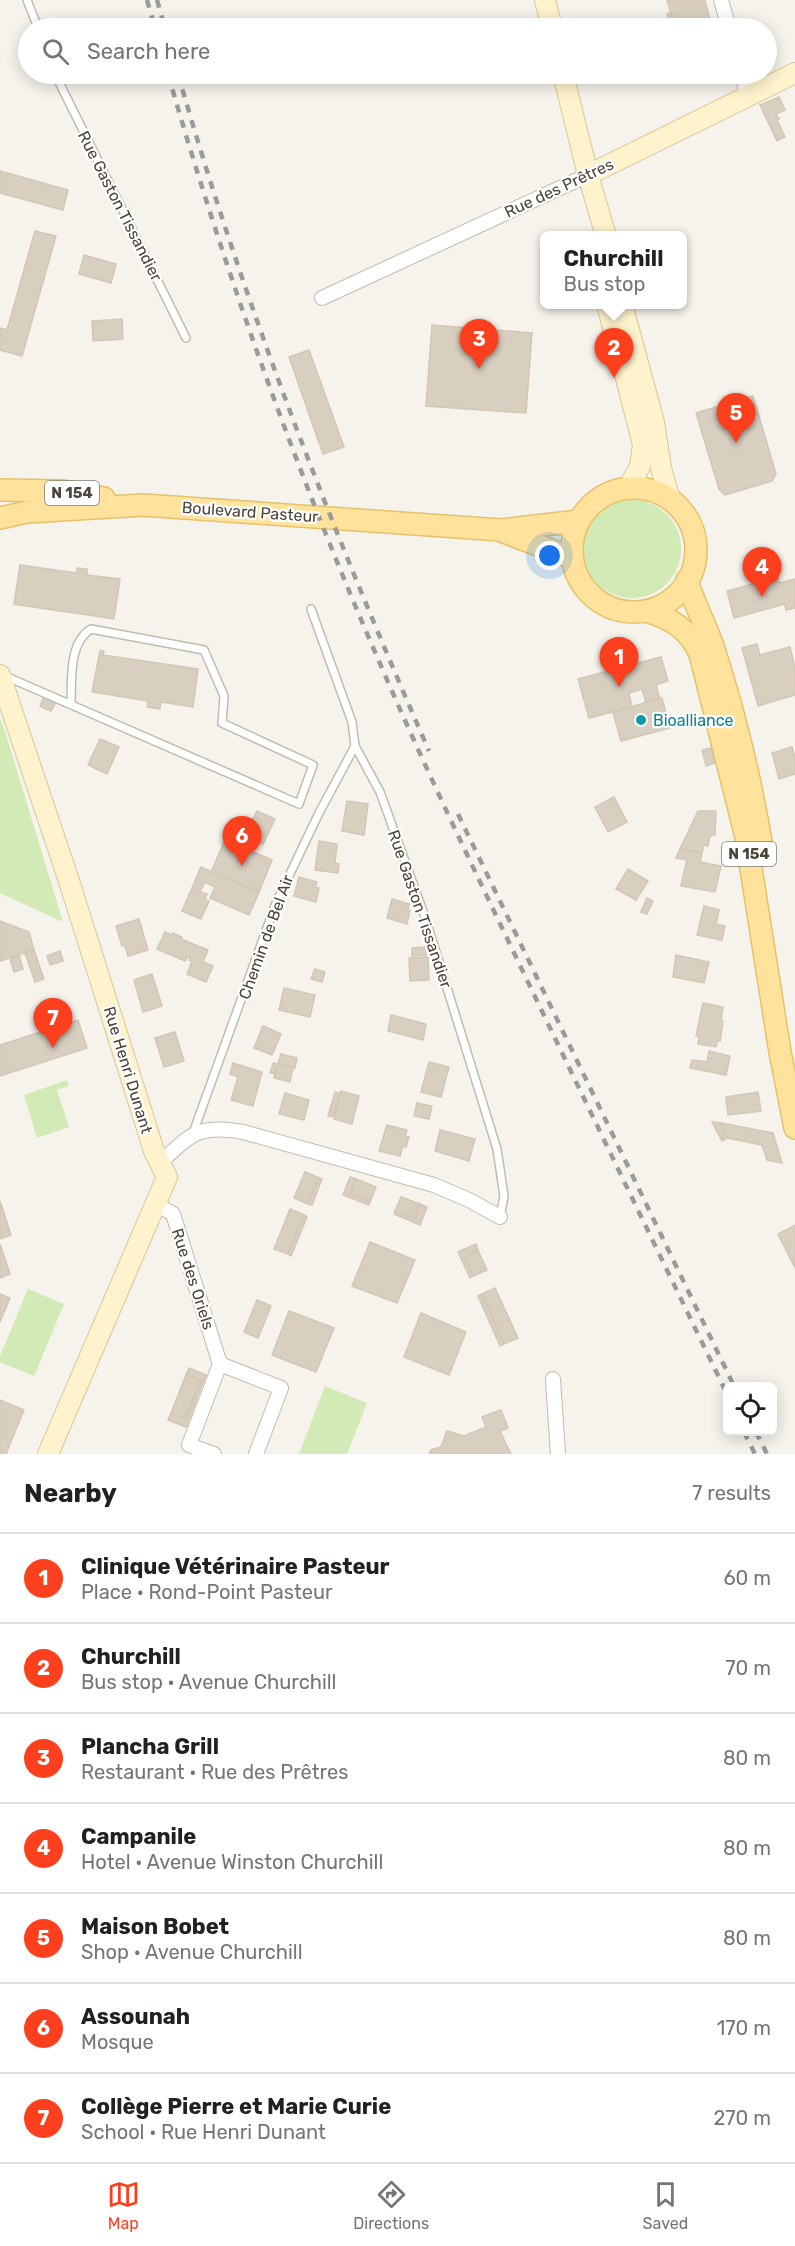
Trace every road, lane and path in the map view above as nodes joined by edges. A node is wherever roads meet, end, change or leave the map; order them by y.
1 (27, 0) edge
2 (545, 0) edge
3 (721, 0) edge
4 (34, 18) edge
5 (550, 18) edge
6 (726, 18) edge
7 (795, 73) edge
8 (777, 82) edge
9 (60, 84) edge
10 (565, 84) edge
11 (745, 84) edge
12 (773, 84) edge
13 (748, 97) junction
14 (588, 175) junction
15 (594, 231) edge
16 (605, 231) edge
17 (322, 298) dead end
18 (608, 309) edge
19 (623, 309) edge
20 (186, 338) dead end
21 (628, 489) junction
22 (0, 490) edge
23 (670, 500) junction
24 (143, 505) junction
25 (0, 518) edge
26 (579, 521) junction
27 (501, 530) junction
28 (572, 558) junction
29 (687, 580) junction
30 (311, 609) dead end
31 (646, 611) junction
32 (0, 674) edge
33 (71, 704) junction
34 (355, 746) junction
35 (795, 1071) edge
36 (795, 1128) edge
37 (193, 1134) junction
38 (160, 1163) junction
39 (156, 1204) junction
40 (501, 1217) joint
41 (220, 1364) junction
42 (553, 1379) dead end
43 (48, 1454) edge
44 (214, 1454) edge
45 (256, 1454) edge
46 (558, 1454) edge

1 - 4 lane
2 - 5 street
3 - 6 street
7 - 8 street, Rue des Prêtres
9 - 20 lane, Rue Gaston Tissandier
10 - 14 street
11 - 13 street
12 - 13 street, Rue des Prêtres
13 - 14 street, Rue des Prêtres
14 - 15 street
14 - 16 street
14 - 17 street, Rue des Prêtres
18 - 21 street
19 - 23 street
21 - 23 main road
21 - 26 main road
22 - 24 main road, N 154
23 - 29 main road
24 - 25 main road, Boulevard Pasteur / N 154
24 - 27 main road, Boulevard Pasteur / N 154
26 - 27 main road, N 154
26 - 28 main road
27 - 28 main road, N 154
28 - 31 main road
29 - 31 main road
29 - 35 main road, N 154
30 - 34 lane, Rue Gaston Tissandier
31 - 36 main road, N 154
32 - 33 lane
32 - 38 street, Rue Henri Dunant
33 - 33 lane
34 - 37 lane, Chemin de Bel Air
34 - 40 lane, Rue Gaston Tissandier
37 - 38 street
37 - 40 street
38 - 39 street, Rue Henri Dunant
39 - 41 street, Rue des Oriels
39 - 43 street, Rue Henri Dunant
41 - 44 street
41 - 45 street
42 - 46 street

